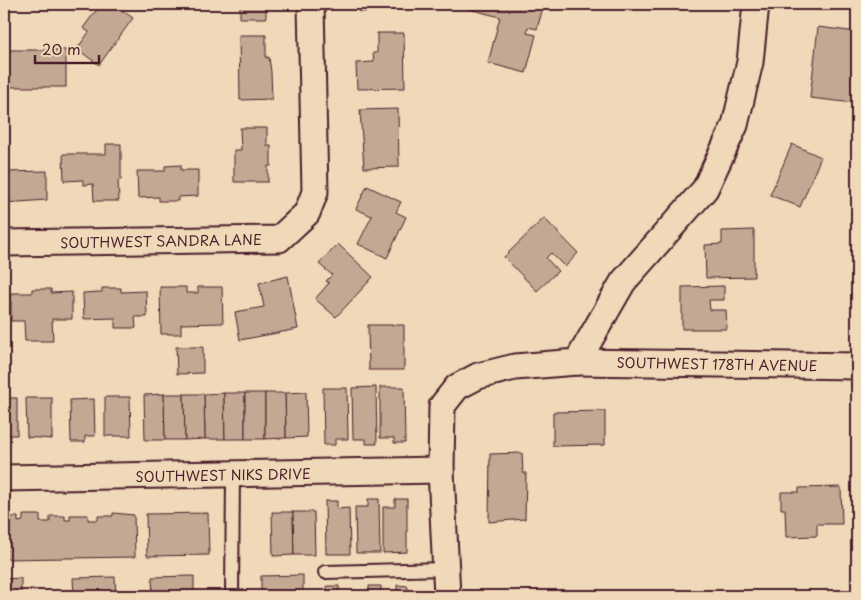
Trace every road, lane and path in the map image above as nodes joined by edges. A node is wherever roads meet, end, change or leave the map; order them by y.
1 (311, 4) edge
2 (756, 4) edge
3 (4, 243) edge
4 (577, 362) junction
5 (857, 366) edge
6 (441, 470) junction
7 (233, 475) junction
8 (4, 478) edge
9 (446, 569) junction
10 (326, 572) dead end
11 (232, 596) edge
12 (447, 596) edge

1 - 3 street, SOUTHWEST SANDRA LANE
2 - 4 street
4 - 5 street, SOUTHWEST 178TH AVENUE
4 - 6 street, SOUTHWEST 178TH AVENUE
6 - 7 street, SOUTHWEST NIKS DRIVE
6 - 9 street, SOUTHWEST 178TH AVENUE
7 - 8 street, SOUTHWEST NIKS DRIVE
7 - 11 lane
9 - 10 lane
9 - 12 street, SOUTHWEST 178TH AVENUE

